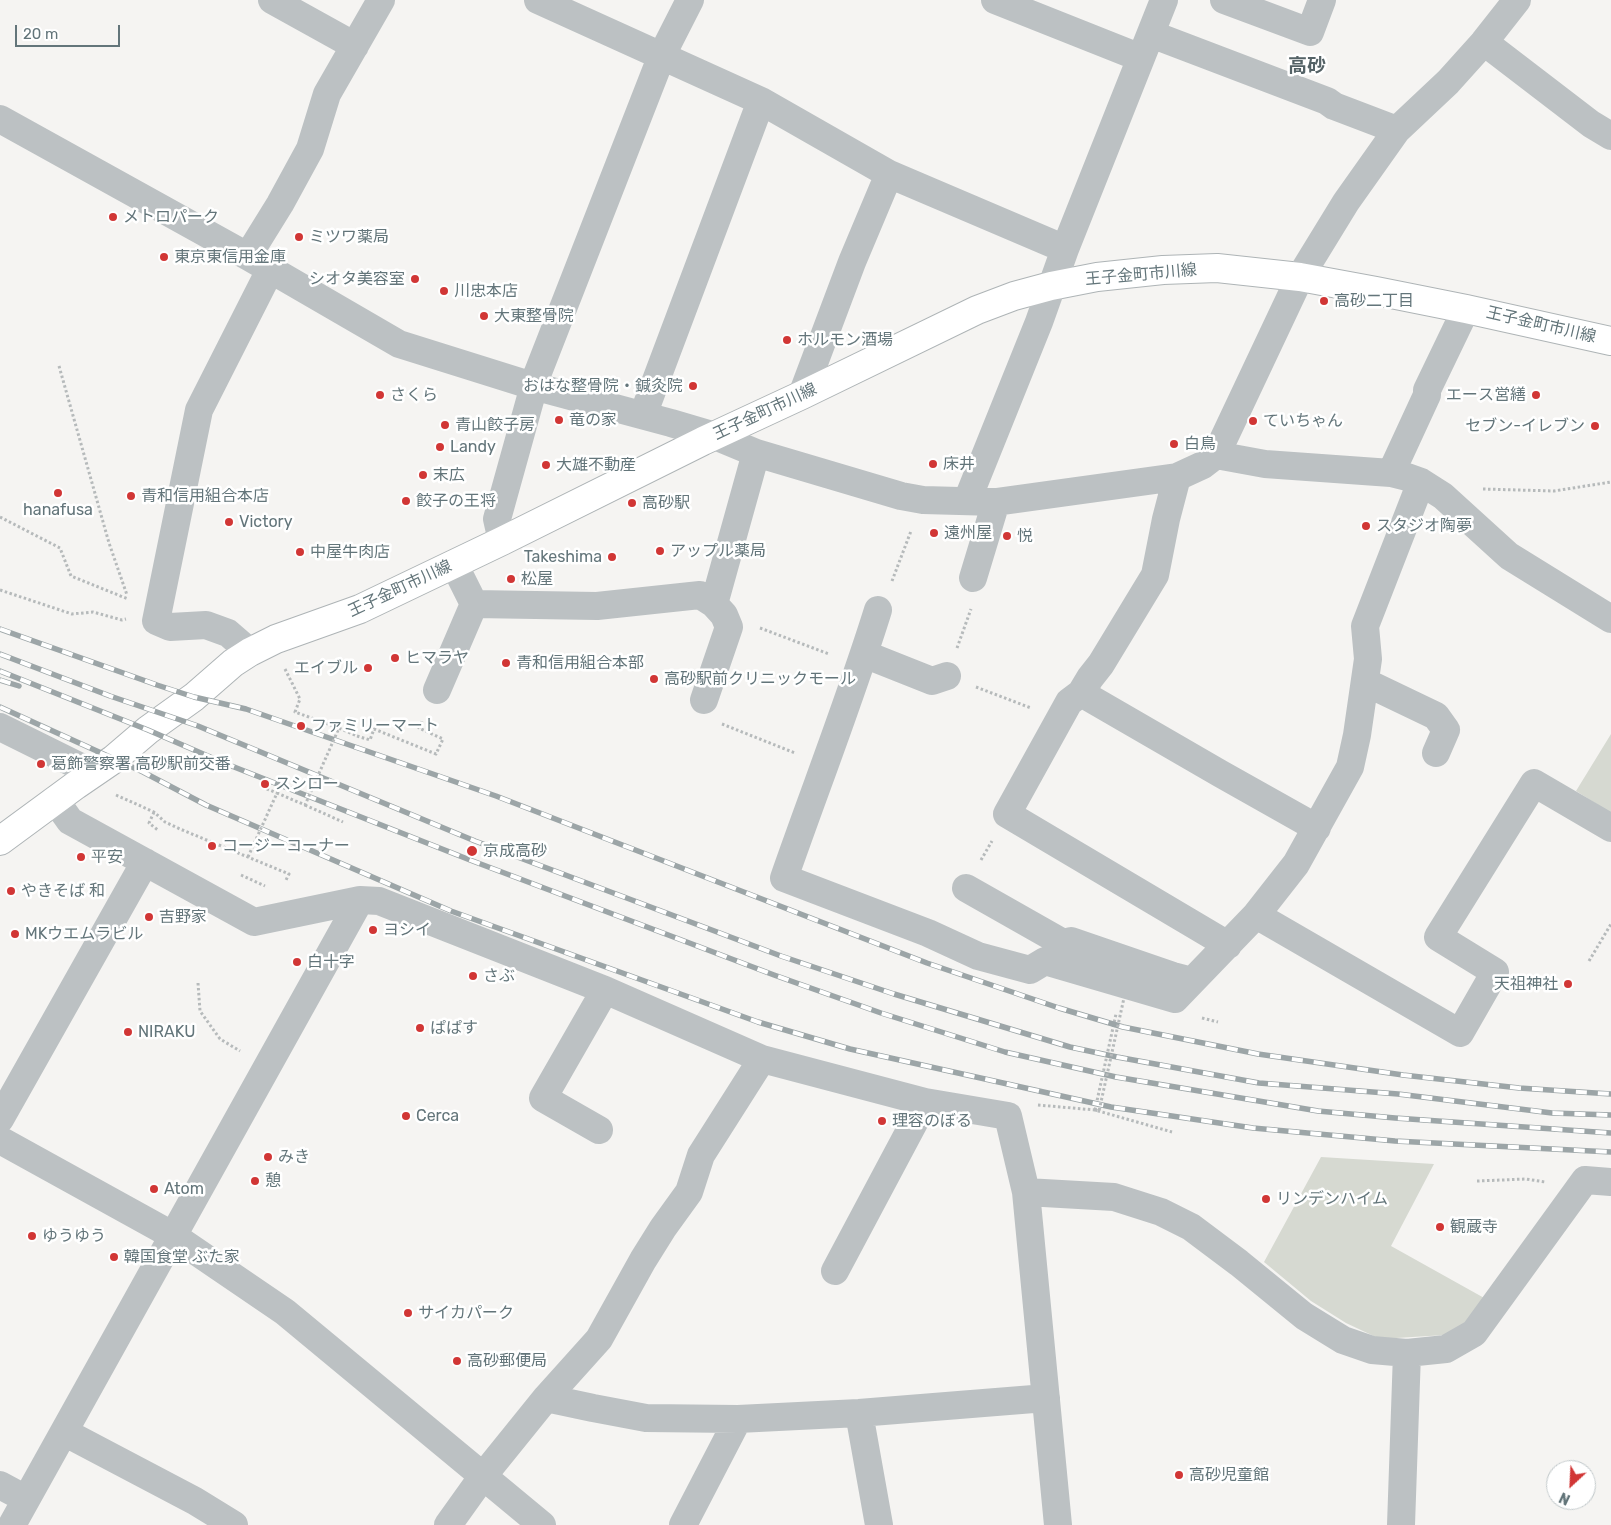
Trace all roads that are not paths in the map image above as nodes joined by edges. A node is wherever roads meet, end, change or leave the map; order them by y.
1 (272, 0) edge
2 (381, 0) edge
3 (538, 0) edge
4 (690, 0) edge
5 (995, 0) edge
6 (1164, 0) edge
7 (1224, 0) edge
8 (1322, 0) edge
9 (1517, 0) edge
10 (1484, 42) junction
11 (355, 46) junction
12 (1146, 46) junction
13 (662, 55) junction
14 (761, 101) junction
15 (0, 118) edge
16 (1398, 130) junction
17 (1611, 136) edge
18 (889, 174) junction
19 (1065, 249) junction
20 (260, 263) junction
21 (1300, 277) junction
22 (1051, 286) junction
23 (1466, 309) junction
24 (1611, 341) edge
25 (533, 386) junction
26 (802, 395) junction
27 (643, 415) junction
28 (715, 436) junction
29 (756, 453) junction
30 (1216, 455) junction
31 (1391, 473) junction
32 (1177, 477) junction
33 (1432, 489) junction
34 (967, 501) junction
35 (996, 502) junction
36 (502, 542) junction
37 (454, 564) junction
38 (973, 578) road end
39 (474, 604) junction
40 (719, 610) junction
41 (878, 610) road end
42 (1611, 619) edge
43 (250, 652) junction
44 (862, 660) junction
45 (947, 676) road end
46 (1365, 682) junction
47 (437, 690) dead end
48 (1081, 693) junction
49 (704, 700) road end
50 (0, 727) edge
51 (1436, 753) dead end
52 (93, 773) junction
53 (55, 800) junction
54 (1317, 828) junction
55 (1611, 828) edge
56 (0, 841) edge
57 (145, 862) junction
58 (966, 888) dead end
59 (360, 900) junction
60 (1256, 914) junction
61 (1228, 945) junction
62 (1187, 986) junction
63 (605, 990) junction
64 (762, 1059) junction
65 (925, 1102) junction
66 (0, 1119) edge
67 (599, 1130) dead end
68 (0, 1140) edge
69 (1611, 1182) edge
70 (1027, 1197) junction
71 (172, 1235) junction
72 (835, 1271) dead end
73 (1407, 1353) junction
74 (546, 1398) junction
75 (1046, 1398) junction
76 (859, 1413) junction
77 (738, 1419) junction
78 (64, 1432) junction
79 (484, 1476) junction
80 (0, 1484) edge
81 (26, 1499) junction
82 (12, 1525) edge
83 (234, 1525) edge
84 (448, 1525) edge
85 (542, 1525) edge
86 (683, 1525) edge
87 (880, 1525) edge
88 (1058, 1525) edge
89 (1401, 1525) edge

1 - 11 street
2 - 11 street
3 - 13 street
4 - 13 street
5 - 12 street
6 - 12 street
7 - 8 street
9 - 10 street
10 - 16 street
10 - 17 street
11 - 20 street
12 - 16 street
12 - 19 street
13 - 14 street
13 - 25 street
14 - 18 street
14 - 27 street
15 - 20 street
16 - 21 street
18 - 19 street
18 - 26 street
19 - 22 street
20 - 25 street
20 - 43 street
21 - 22 main road, 王子金町市川線
21 - 23 main road, 王子金町市川線
21 - 30 street
22 - 26 main road, 王子金町市川線
22 - 34 street
23 - 24 main road, 王子金町市川線
23 - 31 street
25 - 27 street
25 - 36 street
26 - 28 main road, 王子金町市川線
27 - 28 street
28 - 29 street
28 - 36 main road, 王子金町市川線
29 - 34 street
29 - 40 street
30 - 31 street
30 - 32 street
31 - 33 street
32 - 35 street
32 - 48 street
33 - 42 street
33 - 46 street
34 - 35 street
35 - 38 street
36 - 37 main road, 王子金町市川線
37 - 39 street
37 - 43 main road, 王子金町市川線
39 - 40 street
39 - 47 street
40 - 49 street
41 - 44 street
43 - 52 main road, 王子金町市川線
44 - 45 street
44 - 62 street
46 - 51 street
46 - 54 street
48 - 54 street
48 - 61 street
50 - 52 street
52 - 53 main road, 王子金町市川線
53 - 56 main road, 王子金町市川線
53 - 57 street
54 - 60 street
55 - 60 street
57 - 59 street
57 - 66 street
58 - 62 street
59 - 63 street
59 - 71 street
60 - 61 street
61 - 62 street
63 - 64 street
63 - 67 street
64 - 65 street
64 - 74 street
65 - 70 street
65 - 72 street
68 - 71 street
69 - 73 street
70 - 73 street
70 - 75 street
71 - 78 street
71 - 79 street
73 - 89 street
74 - 77 street
74 - 79 street
75 - 76 street
75 - 88 street
76 - 77 street
76 - 87 street
77 - 86 street
78 - 81 street
78 - 83 street
79 - 84 street
79 - 85 street
80 - 81 street
81 - 82 street

